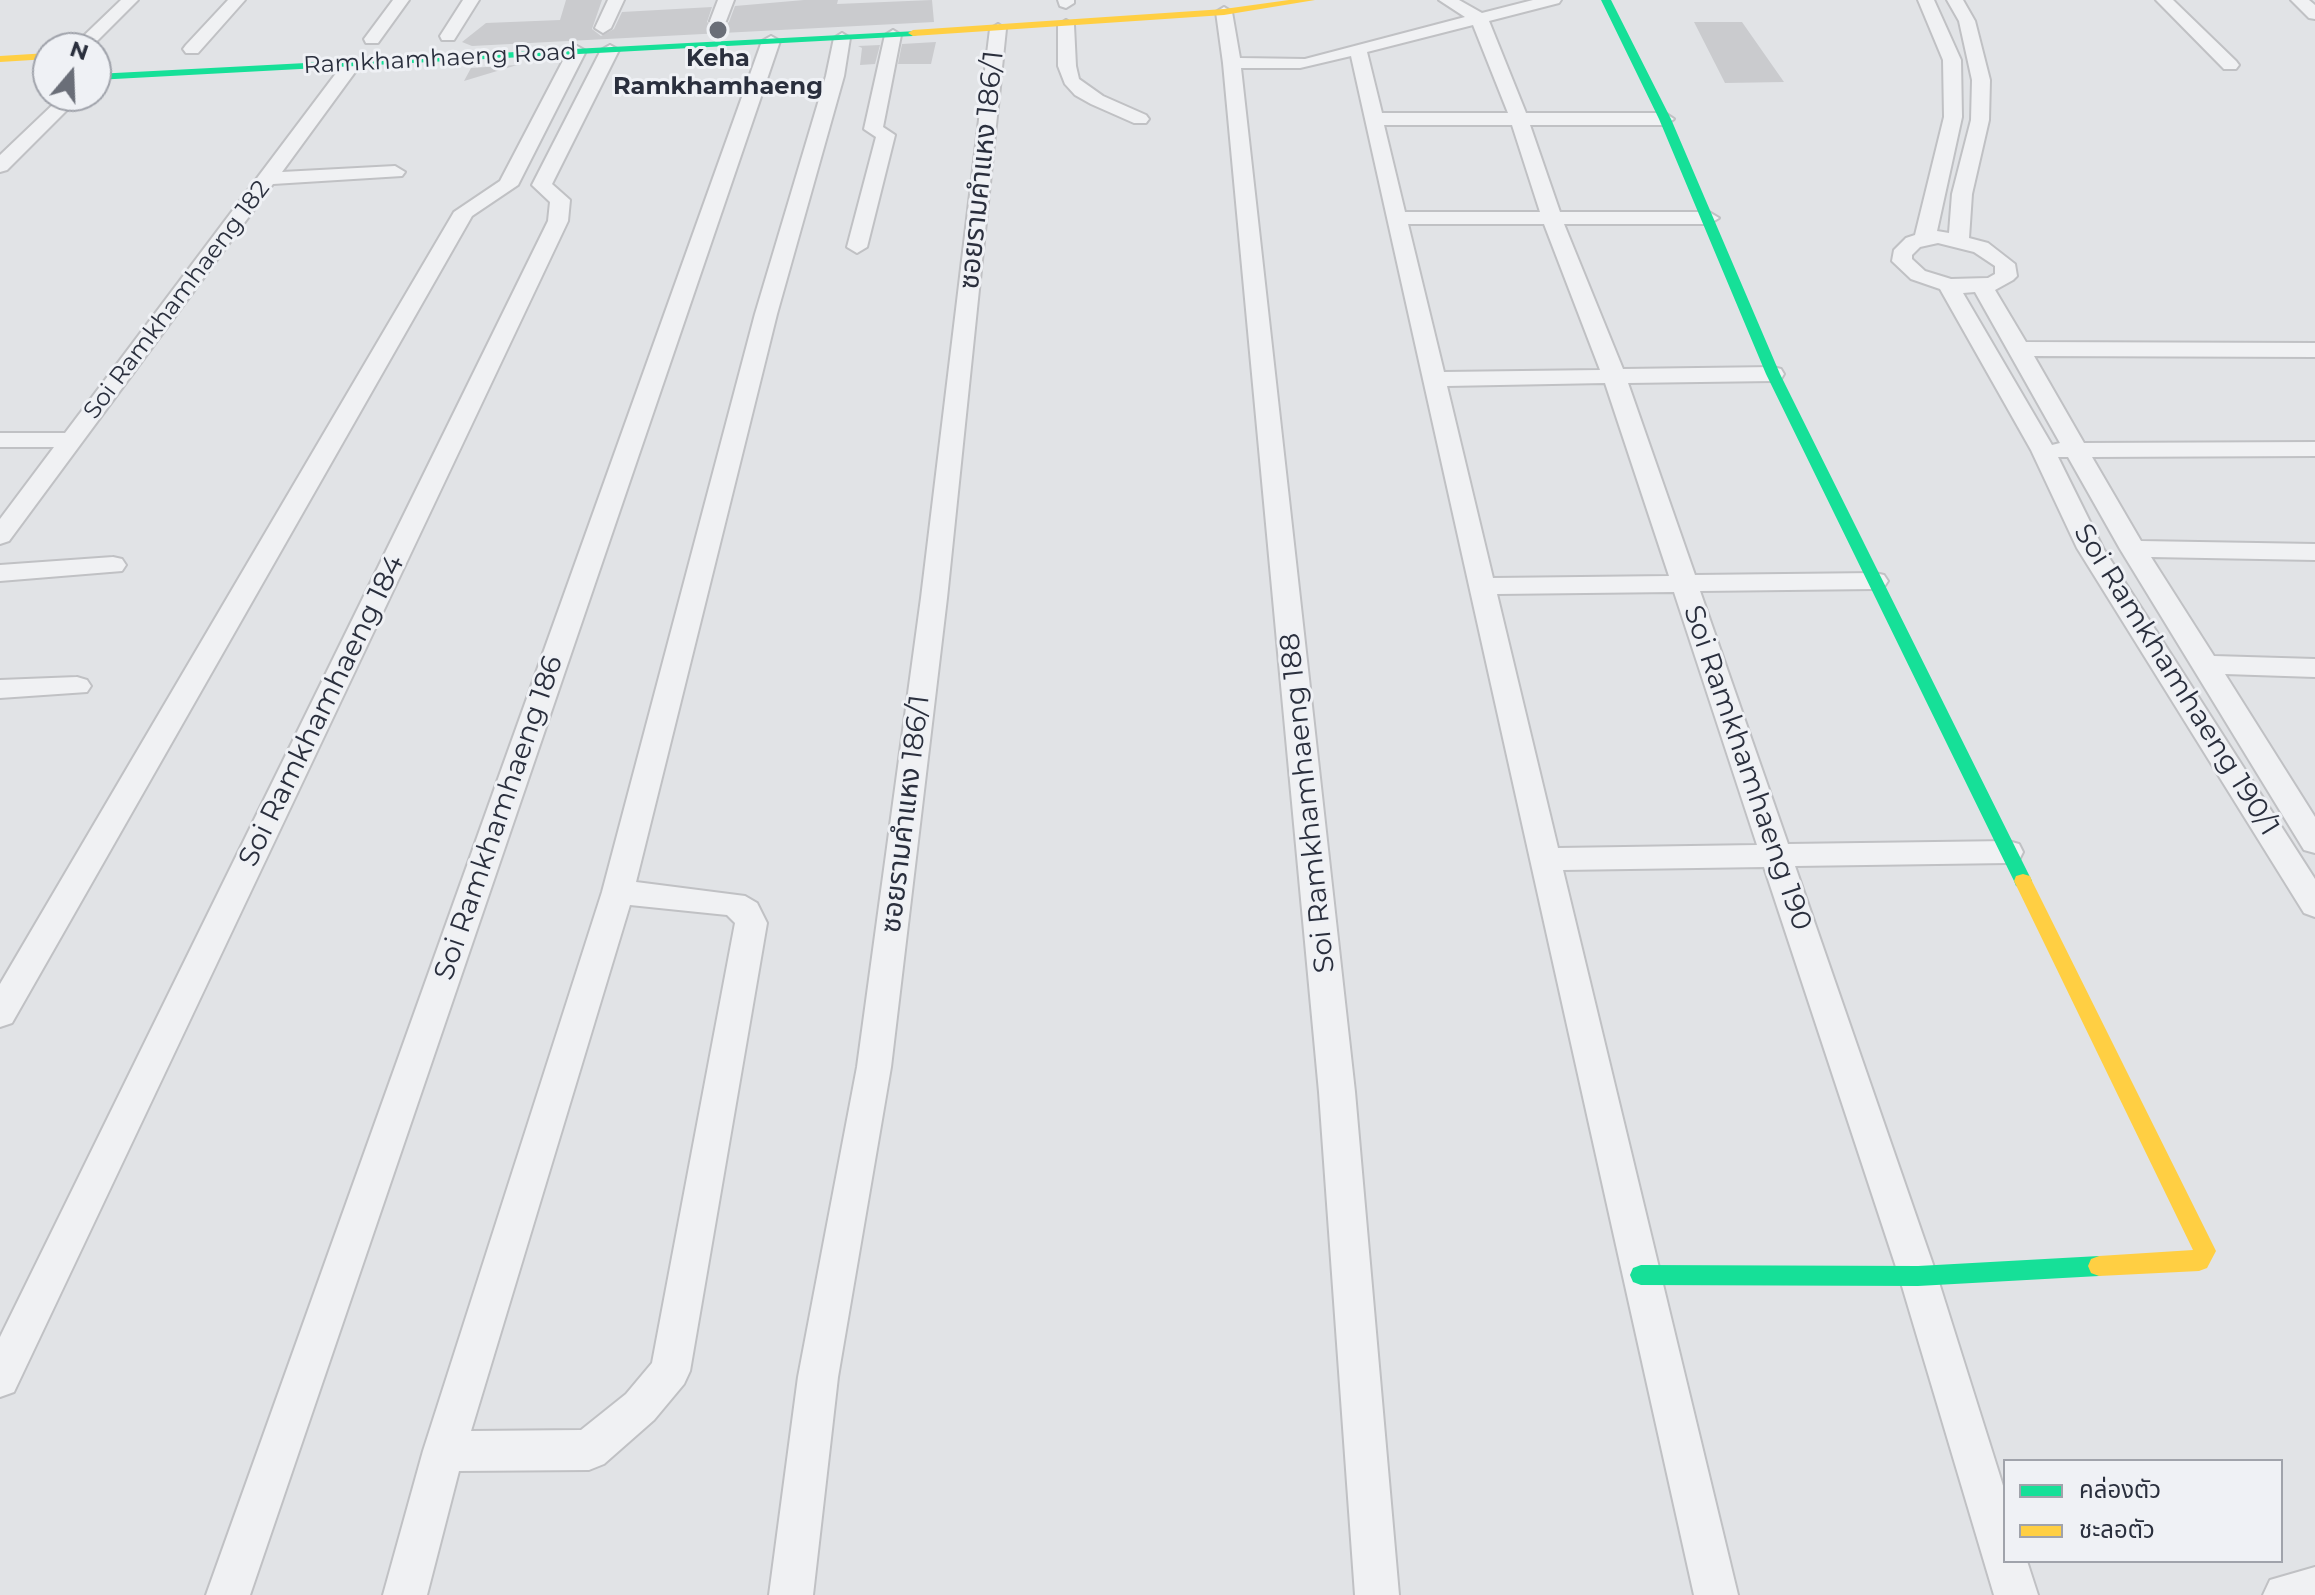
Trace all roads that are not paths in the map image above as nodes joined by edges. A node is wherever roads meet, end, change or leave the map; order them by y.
1 (130, 0) edge
2 (237, 0) edge
3 (401, 0) edge
4 (471, 0) edge
5 (616, 0) edge
6 (726, 0) edge
7 (1310, 0) edge
8 (1447, 0) edge
9 (1553, 0) edge
10 (1606, 0) edge
11 (1926, 0) edge
12 (1955, 0) edge
13 (2164, 0) edge
14 (2299, 0) edge
15 (1224, 12) junction
16 (2315, 14) edge
17 (1479, 18) junction
18 (719, 21) dead end
19 (1066, 25) junction
20 (603, 28) dead end
21 (998, 29) junction
22 (97, 32) edge
23 (479, 34) dead end
24 (893, 35) junction
25 (440, 36) joint
26 (402, 38) dead end
27 (842, 38) junction
28 (365, 39) joint
29 (771, 41) junction
30 (219, 47) dead end
31 (184, 49) joint
32 (610, 50) junction
33 (577, 51) junction
34 (1358, 51) junction
35 (32, 57) edge
36 (0, 59) edge
37 (1232, 63) junction
38 (352, 64) junction
39 (2230, 65) dead end
40 (112, 76) edge
41 (56, 112) edge
42 (545, 117) junction
43 (579, 117) junction
44 (1140, 119) dead end
45 (1376, 119) junction
46 (1519, 119) junction
47 (1665, 119) junction
48 (1945, 150) junction
49 (1973, 154) junction
50 (0, 166) edge
51 (395, 172) dead end
52 (268, 178) junction
53 (508, 185) junction
54 (542, 185) junction
55 (1551, 216) junction
56 (1396, 218) junction
57 (1709, 218) junction
58 (1925, 239) junction
59 (1959, 240) junction
60 (857, 247) dead end
61 (1948, 285) junction
62 (1983, 287) junction
63 (2018, 349) junction
64 (2315, 350) edge
65 (1773, 374) junction
66 (1615, 378) junction
67 (1433, 379) junction
68 (0, 440) edge
69 (72, 440) junction
70 (2315, 449) edge
71 (2043, 450) junction
72 (2075, 450) junction
73 (1, 533) edge
74 (2133, 549) junction
75 (2315, 552) edge
76 (113, 565) dead end
77 (0, 573) edge
78 (1875, 581) junction
79 (1684, 582) junction
80 (1481, 586) junction
81 (2204, 665) junction
82 (2315, 668) edge
83 (77, 686) dead end
84 (0, 689) edge
85 (2284, 796) junction
86 (2315, 797) edge
87 (2315, 842) edge
88 (2008, 852) junction
89 (1777, 857) junction
90 (1544, 859) junction
91 (618, 892) junction
92 (2315, 905) edge
93 (0, 1014) edge
94 (1641, 1275) junction
95 (1918, 1276) junction
96 (0, 1379) edge
97 (444, 1451) junction
98 (2003, 1553) edge
99 (2006, 1563) edge
100 (2315, 1589) edge
101 (228, 1595) edge
102 (405, 1595) edge
103 (791, 1595) edge
104 (1377, 1595) edge
105 (1716, 1595) edge
106 (2016, 1595) edge
107 (2285, 1595) edge

1 - 22 street
2 - 31 street
3 - 28 street
4 - 25 street
5 - 20 street
6 - 18 street
7 - 15 street, Ramkhamhaeng Road
8 - 17 street
9 - 17 street
10 - 47 street
11 - 48 street
12 - 49 street
13 - 39 street
14 - 16 street
15 - 19 street, Ramkhamhaeng Road
15 - 37 street, Soi Ramkhamhaeng 188
17 - 34 street
17 - 46 street, Soi Ramkhamhaeng 190
19 - 21 street, Ramkhamhaeng Road
19 - 44 street
21 - 24 street, Ramkhamhaeng Road
21 - 103 street, ซอยรามคำแหง 186/1
23 - 25 street, Ramkhamhaeng Road
24 - 27 street, Ramkhamhaeng Road
24 - 60 street
26 - 28 street, Ramkhamhaeng Road
27 - 29 street, Ramkhamhaeng Road
27 - 91 street
29 - 32 street, Ramkhamhaeng Road
29 - 101 street, Soi Ramkhamhaeng 186
30 - 31 street
32 - 33 street, Ramkhamhaeng Road
32 - 43 street
33 - 38 street, Ramkhamhaeng Road
33 - 42 street
34 - 37 street
34 - 45 street
35 - 36 street
37 - 104 street, Soi Ramkhamhaeng 188
38 - 40 street, Ramkhamhaeng Road
38 - 52 street, Soi Ramkhamhaeng 182
41 - 50 street
42 - 43 street
42 - 53 street
43 - 54 street
45 - 46 street
45 - 56 street
46 - 47 street
46 - 55 street, Soi Ramkhamhaeng 190
47 - 57 street
48 - 49 street
48 - 58 street
49 - 59 street
51 - 52 street
52 - 69 street, Soi Ramkhamhaeng 182
53 - 54 street
53 - 93 street
54 - 96 street, Soi Ramkhamhaeng 184
55 - 56 street
55 - 57 street
55 - 66 street, Soi Ramkhamhaeng 190
56 - 67 street
57 - 65 street
58 - 59 street
58 - 61 street
59 - 62 street
61 - 62 street
61 - 71 street, Soi Ramkhamhaeng 190/1
62 - 63 street, Soi Ramkhamhaeng 190/1
63 - 64 street
63 - 72 street, Soi Ramkhamhaeng 190/1
65 - 66 street
65 - 78 street
66 - 67 street
66 - 79 street, Soi Ramkhamhaeng 190
67 - 80 street
68 - 69 street
69 - 73 street, Soi Ramkhamhaeng 182
70 - 72 street
71 - 72 street
71 - 92 street, Soi Ramkhamhaeng 190/1
72 - 74 street, Soi Ramkhamhaeng 190/1
74 - 75 street
74 - 81 street, Soi Ramkhamhaeng 190/1
76 - 77 street
78 - 79 street
78 - 88 street
79 - 80 street
79 - 89 street, Soi Ramkhamhaeng 190
80 - 90 street
81 - 82 street
81 - 85 street, Soi Ramkhamhaeng 190/1
83 - 84 street
85 - 86 street
85 - 87 street, Soi Ramkhamhaeng 190/1
88 - 89 street
88 - 95 street
89 - 90 street
89 - 95 street, Soi Ramkhamhaeng 190
90 - 94 street
91 - 97 street
91 - 97 street
94 - 95 street
94 - 105 street
95 - 98 street, Soi Ramkhamhaeng 190
97 - 102 street
99 - 106 street, Soi Ramkhamhaeng 190
100 - 107 street

